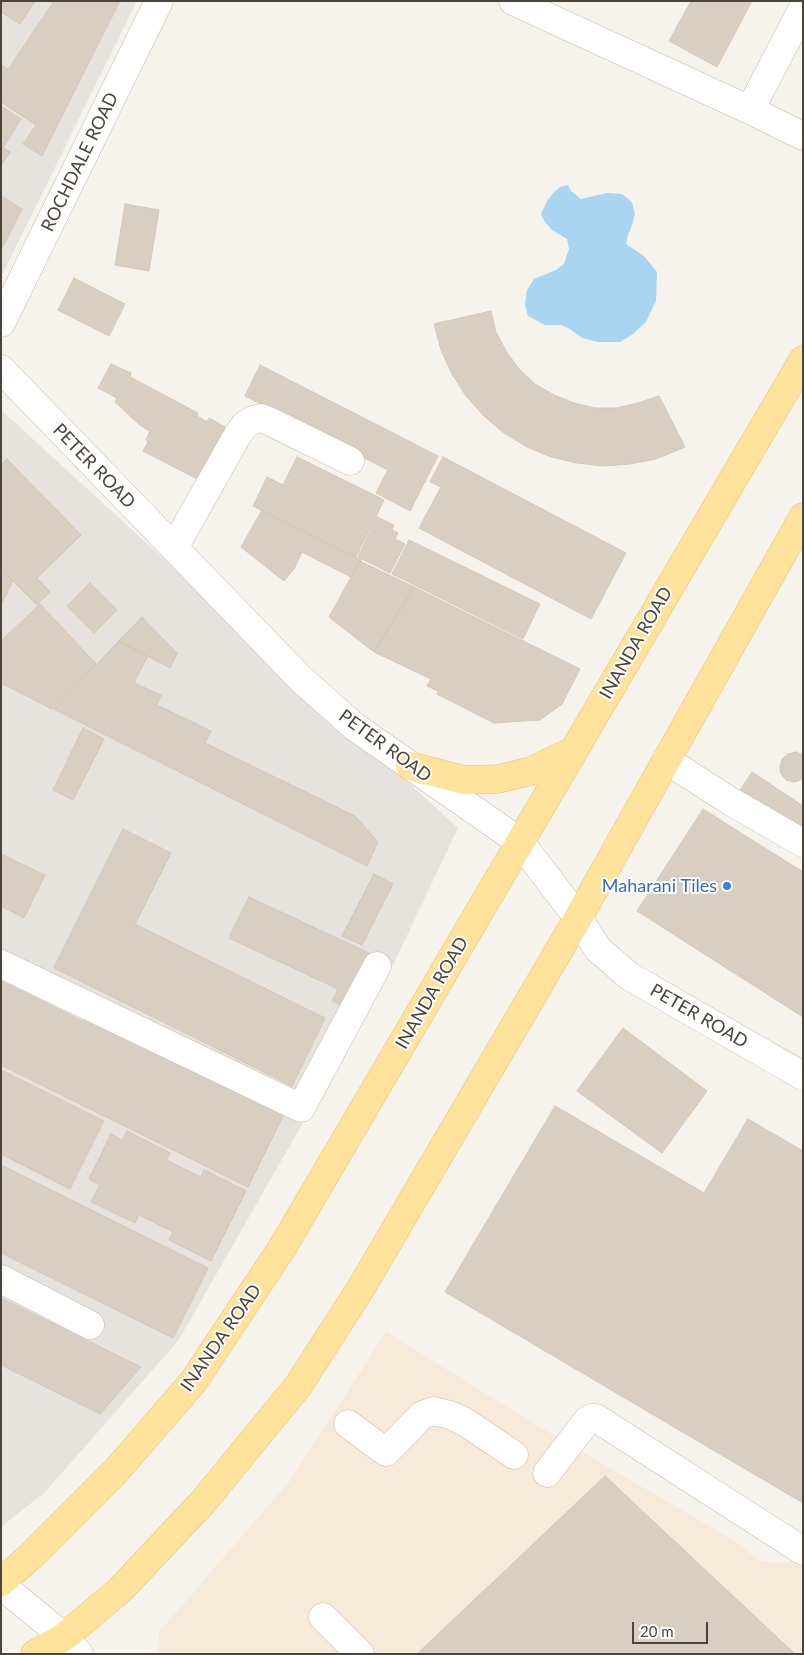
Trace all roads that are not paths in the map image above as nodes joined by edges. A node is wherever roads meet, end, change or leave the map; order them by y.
1 (159, 1) edge
2 (513, 1) edge
3 (803, 8) edge
4 (750, 110) junction
5 (803, 136) edge
6 (1, 323) edge
7 (803, 360) edge
8 (1, 369) edge
9 (350, 461) dead end
10 (803, 516) edge
11 (174, 548) junction
12 (573, 751) junction
13 (666, 760) junction
14 (410, 766) junction
15 (520, 842) junction
16 (803, 843) edge
17 (578, 918) junction
18 (1, 964) edge
19 (378, 966) dead end
20 (803, 1076) edge
21 (1, 1279) edge
22 (90, 1325) dead end
23 (348, 1424) dead end
24 (514, 1455) dead end
25 (547, 1473) dead end
26 (803, 1551) edge
27 (1, 1583) edge
28 (323, 1617) dead end
29 (72, 1645) edge
30 (35, 1654) edge
31 (360, 1654) edge

1 - 6 street, ROCHDALE ROAD
2 - 4 street
3 - 4 street
4 - 5 street
7 - 12 main road, INANDA ROAD
8 - 11 street, PETER ROAD
9 - 11 street
10 - 13 main road
11 - 14 street, PETER ROAD
12 - 14 main road
12 - 15 main road, INANDA ROAD
13 - 16 street
13 - 17 main road
14 - 15 street, PETER ROAD
15 - 17 street, PETER ROAD
15 - 27 main road, INANDA ROAD
17 - 20 street, PETER ROAD
17 - 29 main road
18 - 19 street
21 - 22 street
23 - 24 street
25 - 26 street
27 - 29 street
28 - 31 street
29 - 30 main road

